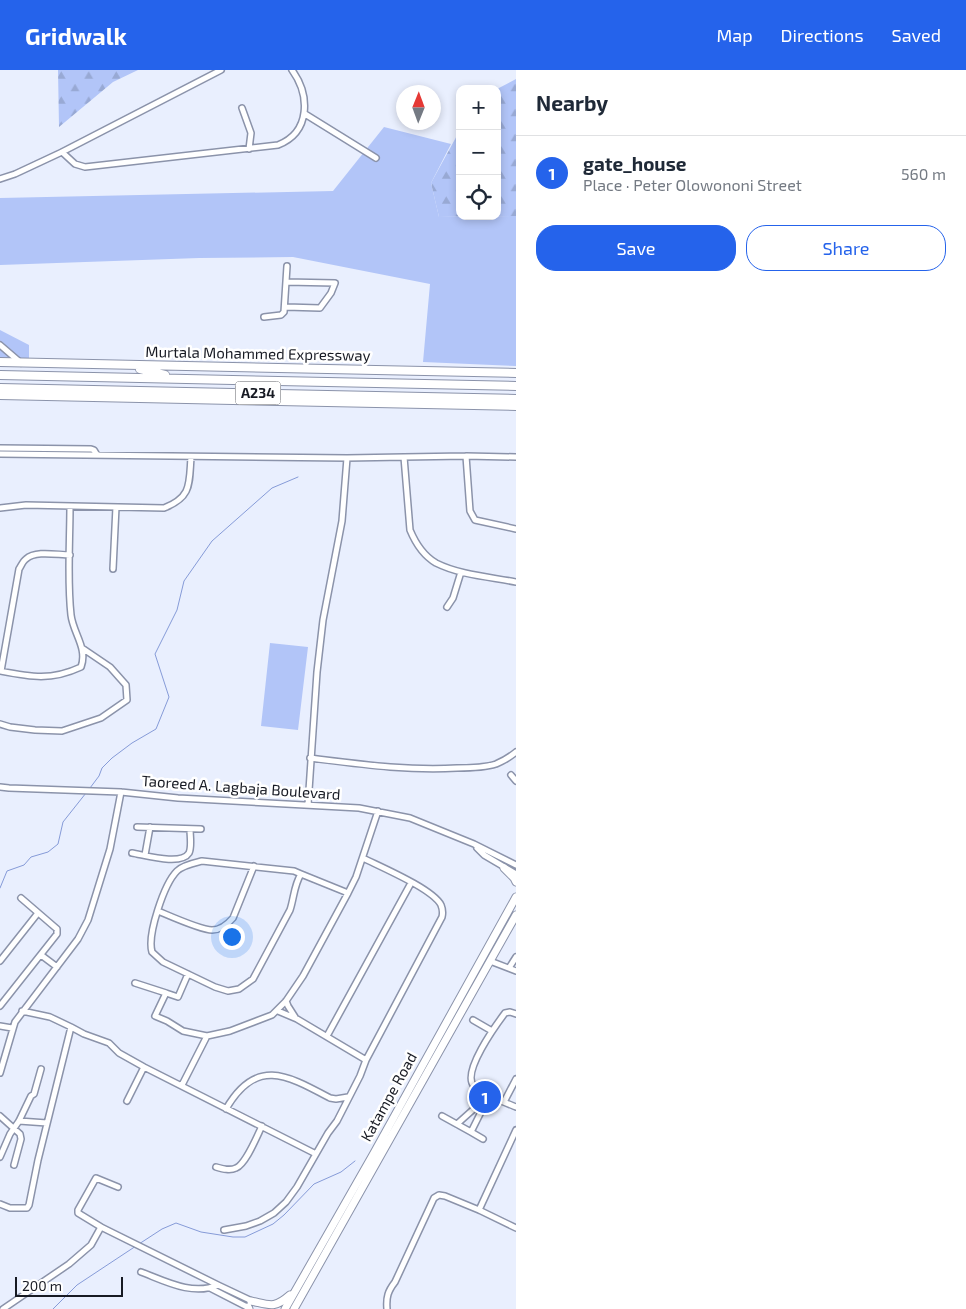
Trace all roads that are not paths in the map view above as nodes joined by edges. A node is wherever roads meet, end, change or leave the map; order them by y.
1 (221, 70) edge
2 (292, 70) edge
3 (242, 108) dead end
4 (305, 114) junction
5 (249, 149) junction
6 (62, 152) junction
7 (376, 158) dead end
8 (0, 179) edge
9 (286, 266) dead end
10 (286, 282) junction
11 (286, 307) junction
12 (264, 317) dead end
13 (0, 345) edge
14 (0, 362) edge
15 (22, 363) junction
16 (124, 365) junction
17 (516, 373) edge
18 (0, 375) edge
19 (179, 379) junction
20 (251, 380) junction
21 (271, 380) junction
22 (516, 386) edge
23 (0, 388) edge
24 (248, 392) junction
25 (0, 394) edge
26 (270, 394) junction
27 (516, 398) edge
28 (516, 406) edge
29 (0, 448) edge
30 (0, 454) edge
31 (97, 455) junction
32 (466, 456) junction
33 (191, 457) junction
34 (404, 457) junction
35 (516, 457) edge
36 (347, 458) junction
37 (70, 506) junction
38 (116, 507) junction
39 (0, 508) edge
40 (516, 529) edge
41 (70, 555) junction
42 (113, 569) dead end
43 (461, 572) junction
44 (516, 582) edge
45 (447, 607) dead end
46 (82, 648) junction
47 (0, 671) edge
48 (0, 724) edge
49 (516, 752) edge
50 (310, 758) junction
51 (511, 775) dead end
52 (516, 782) edge
53 (0, 786) edge
54 (121, 792) junction
55 (308, 805) junction
56 (378, 811) junction
57 (137, 827) dead end
58 (150, 828) junction
59 (190, 829) junction
60 (201, 829) dead end
61 (474, 844) junction
62 (132, 853) dead end
63 (145, 855) junction
64 (182, 857) junction
65 (363, 858) junction
66 (190, 864) junction
67 (516, 865) edge
68 (254, 866) junction
69 (504, 868) junction
70 (301, 874) junction
71 (516, 874) edge
72 (516, 882) edge
73 (411, 883) junction
74 (348, 893) junction
75 (516, 897) edge
76 (21, 898) dead end
77 (158, 911) junction
78 (38, 913) junction
79 (516, 915) edge
80 (41, 955) junction
81 (516, 957) edge
82 (0, 961) edge
83 (490, 961) junction
84 (56, 967) junction
85 (509, 968) junction
86 (516, 971) edge
87 (188, 974) junction
88 (136, 983) dead end
89 (166, 993) junction
90 (286, 1001) junction
91 (0, 1006) edge
92 (22, 1011) junction
93 (278, 1011) junction
94 (516, 1014) edge
95 (297, 1019) junction
96 (473, 1020) dead end
97 (0, 1026) edge
98 (71, 1026) junction
99 (12, 1028) junction
100 (492, 1031) junction
101 (206, 1036) junction
102 (327, 1036) junction
103 (366, 1060) junction
104 (144, 1067) junction
105 (41, 1069) dead end
106 (0, 1073) edge
107 (516, 1079) edge
108 (182, 1085) junction
109 (487, 1093) junction
110 (348, 1097) junction
111 (127, 1101) dead end
112 (504, 1102) junction
113 (476, 1107) junction
114 (516, 1107) edge
115 (226, 1109) junction
116 (482, 1110) junction
117 (0, 1116) edge
118 (442, 1116) dead end
119 (19, 1121) junction
120 (47, 1123) junction
121 (457, 1124) junction
122 (262, 1126) junction
123 (14, 1127) junction
124 (516, 1130) edge
125 (471, 1132) junction
126 (483, 1139) dead end
127 (5, 1146) junction
128 (17, 1151) junction
129 (316, 1154) junction
130 (0, 1157) edge
131 (14, 1165) dead end
132 (216, 1167) dead end
133 (118, 1187) dead end
134 (0, 1204) edge
135 (480, 1210) junction
136 (102, 1227) junction
137 (516, 1228) edge
138 (224, 1230) dead end
139 (141, 1272) dead end
140 (218, 1285) junction
141 (210, 1288) junction
142 (296, 1290) junction
143 (300, 1298) junction
144 (250, 1307) edge
145 (3, 1309) edge
146 (271, 1309) edge
147 (285, 1309) edge
148 (294, 1309) edge
149 (300, 1309) edge
150 (387, 1309) edge

1 - 6 street
2 - 4 street
3 - 5 street
4 - 5 street
4 - 7 street
5 - 6 street
6 - 8 street
9 - 10 street
10 - 11 street
10 - 11 street
11 - 12 street
13 - 15 street
14 - 15 highway, Murtala Mohammed Expressway
15 - 16 highway, Murtala Mohammed Expressway
16 - 17 highway, Murtala Mohammed Expressway
16 - 19 highway
18 - 19 highway, Murtala Mohammed Expressway / A234
19 - 20 highway, Murtala Mohammed Expressway / A234
20 - 21 highway, Murtala Mohammed Expressway / A234
20 - 24 highway
21 - 22 highway, Murtala Mohammed Expressway / A234
21 - 26 highway
23 - 24 highway, A234
24 - 26 highway, A234
25 - 28 highway
26 - 27 highway, A234
29 - 31 street
30 - 31 street
31 - 33 street
32 - 34 street
32 - 35 street
32 - 40 street
33 - 36 street
33 - 38 street
34 - 36 street
34 - 43 street
36 - 50 street
37 - 38 street
37 - 39 street
37 - 41 street
38 - 42 street
41 - 46 street
41 - 47 street
43 - 44 street
43 - 45 street
46 - 47 street
46 - 48 street
49 - 50 street
50 - 55 street
51 - 52 street
53 - 54 street, Taoreed A. Lagbaja Boulevard
54 - 55 street, Taoreed A. Lagbaja Boulevard
54 - 84 street
55 - 56 street, Taoreed A. Lagbaja Boulevard
56 - 61 street, Taoreed A. Lagbaja Boulevard
56 - 65 street
57 - 58 street
58 - 59 street
58 - 63 street
59 - 60 street
59 - 64 street
61 - 67 street, Taoreed A. Lagbaja Boulevard
61 - 69 street, Taoreed A. Lagbaja Boulevard
62 - 63 street
63 - 64 street
64 - 66 street
65 - 73 street
65 - 74 street
66 - 68 street
66 - 77 street
68 - 70 street
68 - 77 street
69 - 71 street, Taoreed A. Lagbaja Boulevard
69 - 72 main road
70 - 74 street
70 - 87 street
73 - 102 street
73 - 103 street
74 - 90 street
75 - 142 main road, Katampe Road
76 - 78 street
77 - 87 street
78 - 80 street
78 - 82 street
79 - 83 main road, Katampe Road
80 - 84 street
80 - 91 street
81 - 85 street
83 - 85 street
83 - 143 main road, Katampe Road
84 - 92 street
85 - 86 street
87 - 89 street
88 - 89 street
89 - 101 street
90 - 93 street
90 - 95 street
92 - 98 street
92 - 99 street
93 - 95 street
93 - 101 street
94 - 100 street
95 - 102 street
96 - 100 street
97 - 99 street
98 - 104 street
98 - 120 street
99 - 106 street
100 - 109 street
101 - 108 street
102 - 103 street
103 - 110 street
104 - 108 street
104 - 111 street
105 - 119 street
107 - 112 street
108 - 115 street
109 - 112 street
109 - 113 street
109 - 116 street
110 - 115 street
110 - 129 street
112 - 114 street
113 - 116 street
113 - 121 street
115 - 122 street
116 - 125 street
117 - 123 street
118 - 121 street
119 - 120 street
119 - 123 street
120 - 134 street
121 - 125 street
122 - 129 street
122 - 132 street
123 - 127 street
123 - 128 street
124 - 135 street
125 - 126 street
127 - 128 street
127 - 130 street
128 - 131 street
129 - 138 street
133 - 136 street
135 - 137 street
135 - 150 street
136 - 140 street
136 - 145 street
139 - 141 street
140 - 141 street
140 - 144 street
141 - 144 street
142 - 144 main road
142 - 147 main road, Katampe Road
143 - 148 main road, Katampe Road
143 - 149 main road
144 - 146 street

